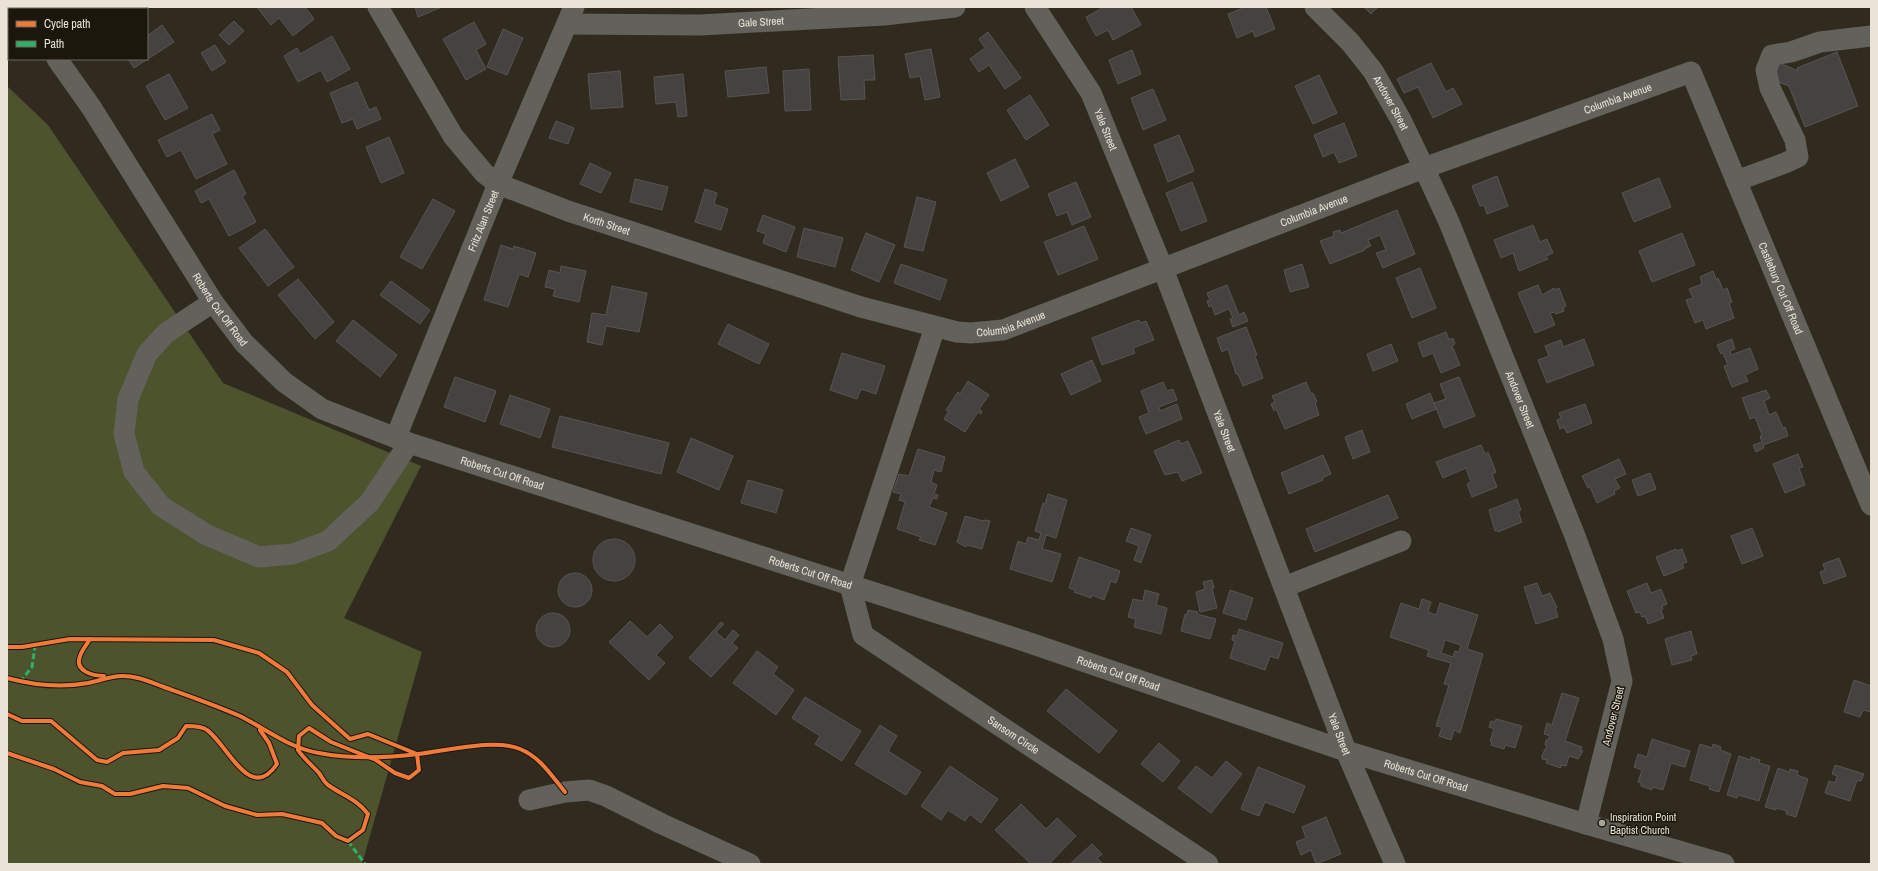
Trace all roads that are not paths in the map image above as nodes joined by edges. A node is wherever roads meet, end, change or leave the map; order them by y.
1 (378, 7) edge
2 (955, 7) edge
3 (1035, 7) edge
4 (1315, 7) edge
5 (570, 15) edge
6 (1871, 36) edge
7 (58, 60) edge
8 (1691, 72) joint
9 (1424, 168) junction
10 (1736, 181) junction
11 (498, 184) junction
12 (1163, 269) junction
13 (213, 302) junction
14 (929, 325) junction
15 (402, 440) junction
16 (1871, 505) edge
17 (1401, 542) dead end
18 (850, 585) junction
19 (1284, 587) junction
20 (1346, 751) junction
21 (529, 800) dead end
22 (1586, 824) junction
23 (750, 864) edge
24 (1208, 864) edge
25 (1395, 864) edge
26 (1724, 864) edge

1 - 11 street, Korth Street
2 - 5 street, Gale Street
3 - 12 street, Yale Street
4 - 9 street, Andover Street
5 - 11 street, Fritz Alan Street
6 - 10 street
7 - 13 street, Roberts Cut Off Road
8 - 9 street, Columbia Avenue
8 - 10 street, Castlebury Cut Off Road
9 - 12 street, Columbia Avenue
9 - 22 street, Andover Street
10 - 16 street, Castlebury Cut Off Road
11 - 14 street, Korth Street
11 - 15 street, Fritz Alan Street
12 - 14 street, Columbia Avenue
12 - 19 street, Yale Street
13 - 15 street, Roberts Cut Off Road
13 - 15 street, Fritz Alan Street
14 - 18 street
15 - 18 street, Roberts Cut Off Road
17 - 19 street
18 - 20 street, Roberts Cut Off Road
18 - 24 street, Sansom Circle
19 - 20 street, Yale Street
20 - 22 street, Roberts Cut Off Road
20 - 25 street, Yale Street
21 - 23 street
22 - 26 street, Roberts Cut Off Road

